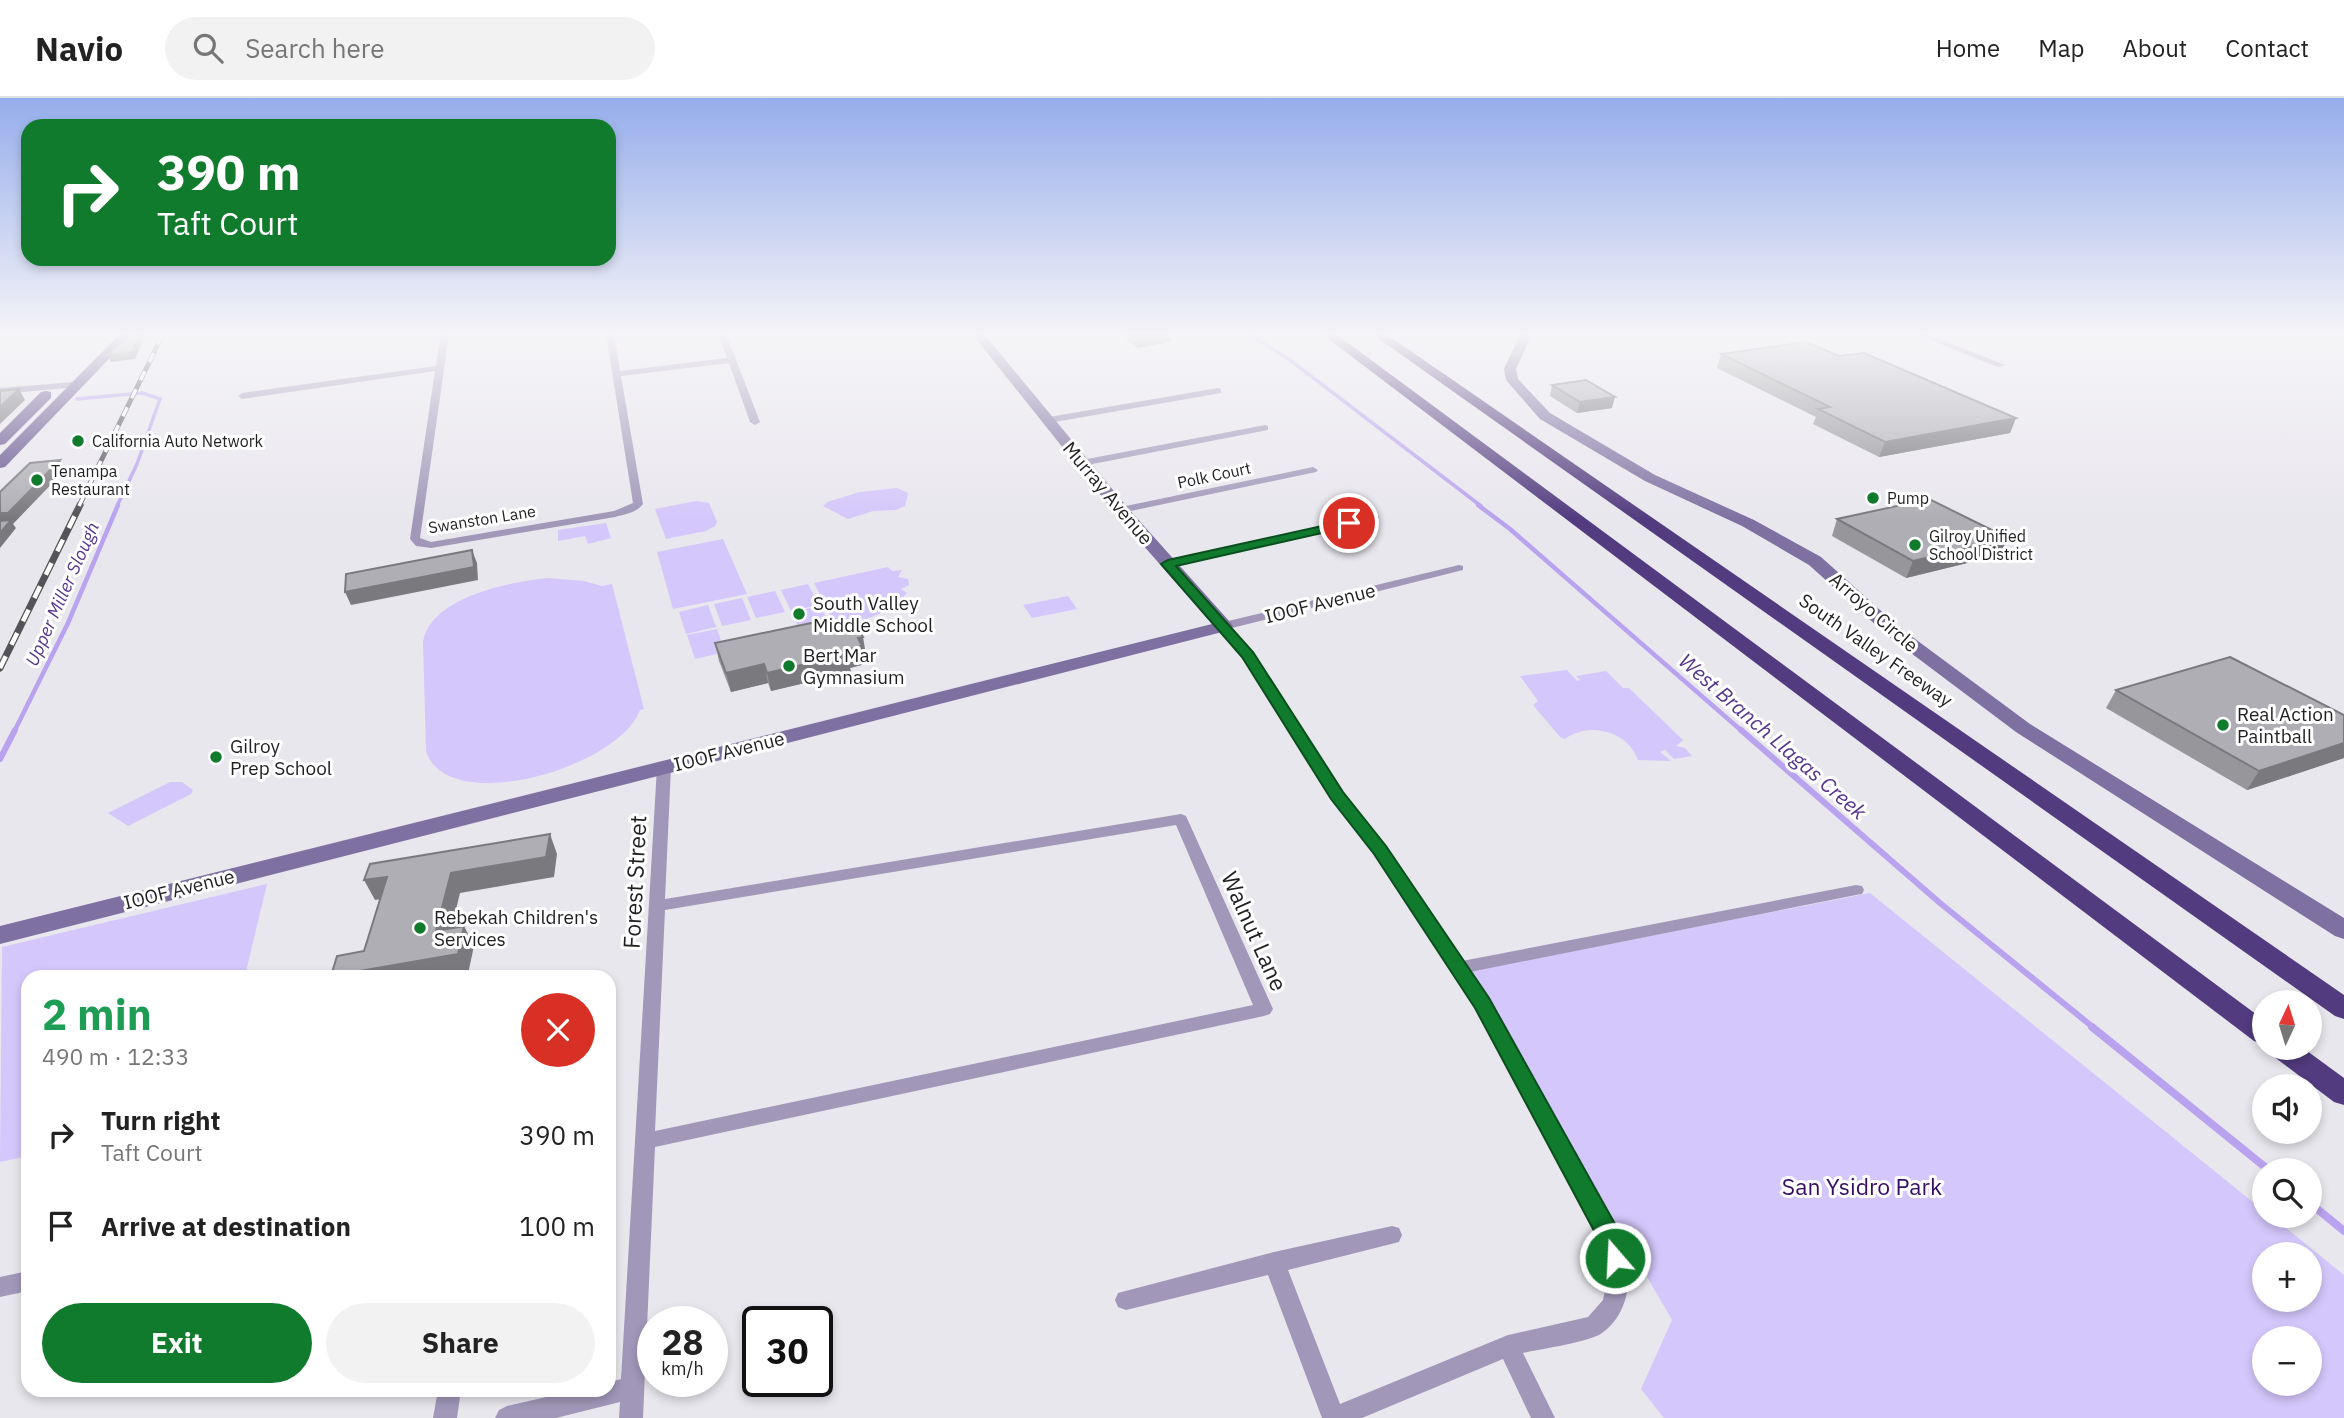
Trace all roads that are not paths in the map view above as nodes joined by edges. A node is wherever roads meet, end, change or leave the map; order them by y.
1 (45, 396) edge
2 (65, 396) edge
3 (436, 396) edge
4 (622, 396) edge
5 (745, 396) edge
6 (1029, 396) edge
7 (1191, 396) edge
8 (1398, 396) edge
9 (1410, 396) edge
10 (1466, 396) edge
11 (1526, 396) edge
12 (1049, 420) junction
13 (755, 422) dead end
14 (1265, 428) dead end
15 (0, 441) edge
16 (1082, 463) junction
17 (0, 464) edge
18 (1313, 470) dead end
19 (1534, 488) junction
20 (1121, 510) junction
21 (1375, 518) dead end
22 (1168, 564) junction
23 (1459, 568) dead end
24 (1224, 626) junction
25 (664, 767) junction
26 (1856, 890) dead end
27 (656, 906) junction
28 (2344, 930) edge
29 (0, 935) edge
30 (1457, 968) junction
31 (2344, 1009) edge
32 (2252, 1025) edge
33 (2299, 1060) edge
34 (2344, 1094) edge
35 (646, 1141) junction
36 (1392, 1235) dead end
37 (1274, 1262) junction
38 (21, 1282) edge
39 (0, 1287) edge
40 (1126, 1300) dead end
41 (1508, 1346) junction
42 (632, 1388) junction
43 (616, 1392) edge
44 (449, 1397) edge
45 (594, 1397) edge
46 (445, 1418) edge
47 (507, 1418) edge
48 (631, 1418) edge
49 (1334, 1418) edge
50 (1542, 1418) edge

1 - 15 main road
2 - 17 main road
3 - 4 street, Swanston Lane
5 - 13 street
6 - 12 street, Murray Avenue
7 - 12 street
8 - 19 highway
9 - 19 highway
10 - 31 highway, South Valley Freeway
11 - 28 street, Arroyo Circle
12 - 16 street, Murray Avenue
14 - 16 street
16 - 20 street, Murray Avenue
18 - 20 street, Polk Court
19 - 32 highway
20 - 22 street, Murray Avenue
21 - 22 street
22 - 24 street, Murray Avenue
23 - 24 street, IOOF Avenue
24 - 25 street, IOOF Avenue
24 - 30 street, Murray Avenue
25 - 27 street, Forest Street
25 - 29 street, IOOF Avenue
26 - 30 street
27 - 35 street, Forest Street
27 - 35 street, Walnut Lane
30 - 41 street, Murray Avenue
33 - 34 highway
35 - 42 street, Forest Street
36 - 37 street
37 - 40 street
37 - 49 street
38 - 39 street
41 - 49 street, Murray Avenue
41 - 50 street
42 - 43 street
42 - 48 street, Forest Street
44 - 46 street
45 - 47 street

